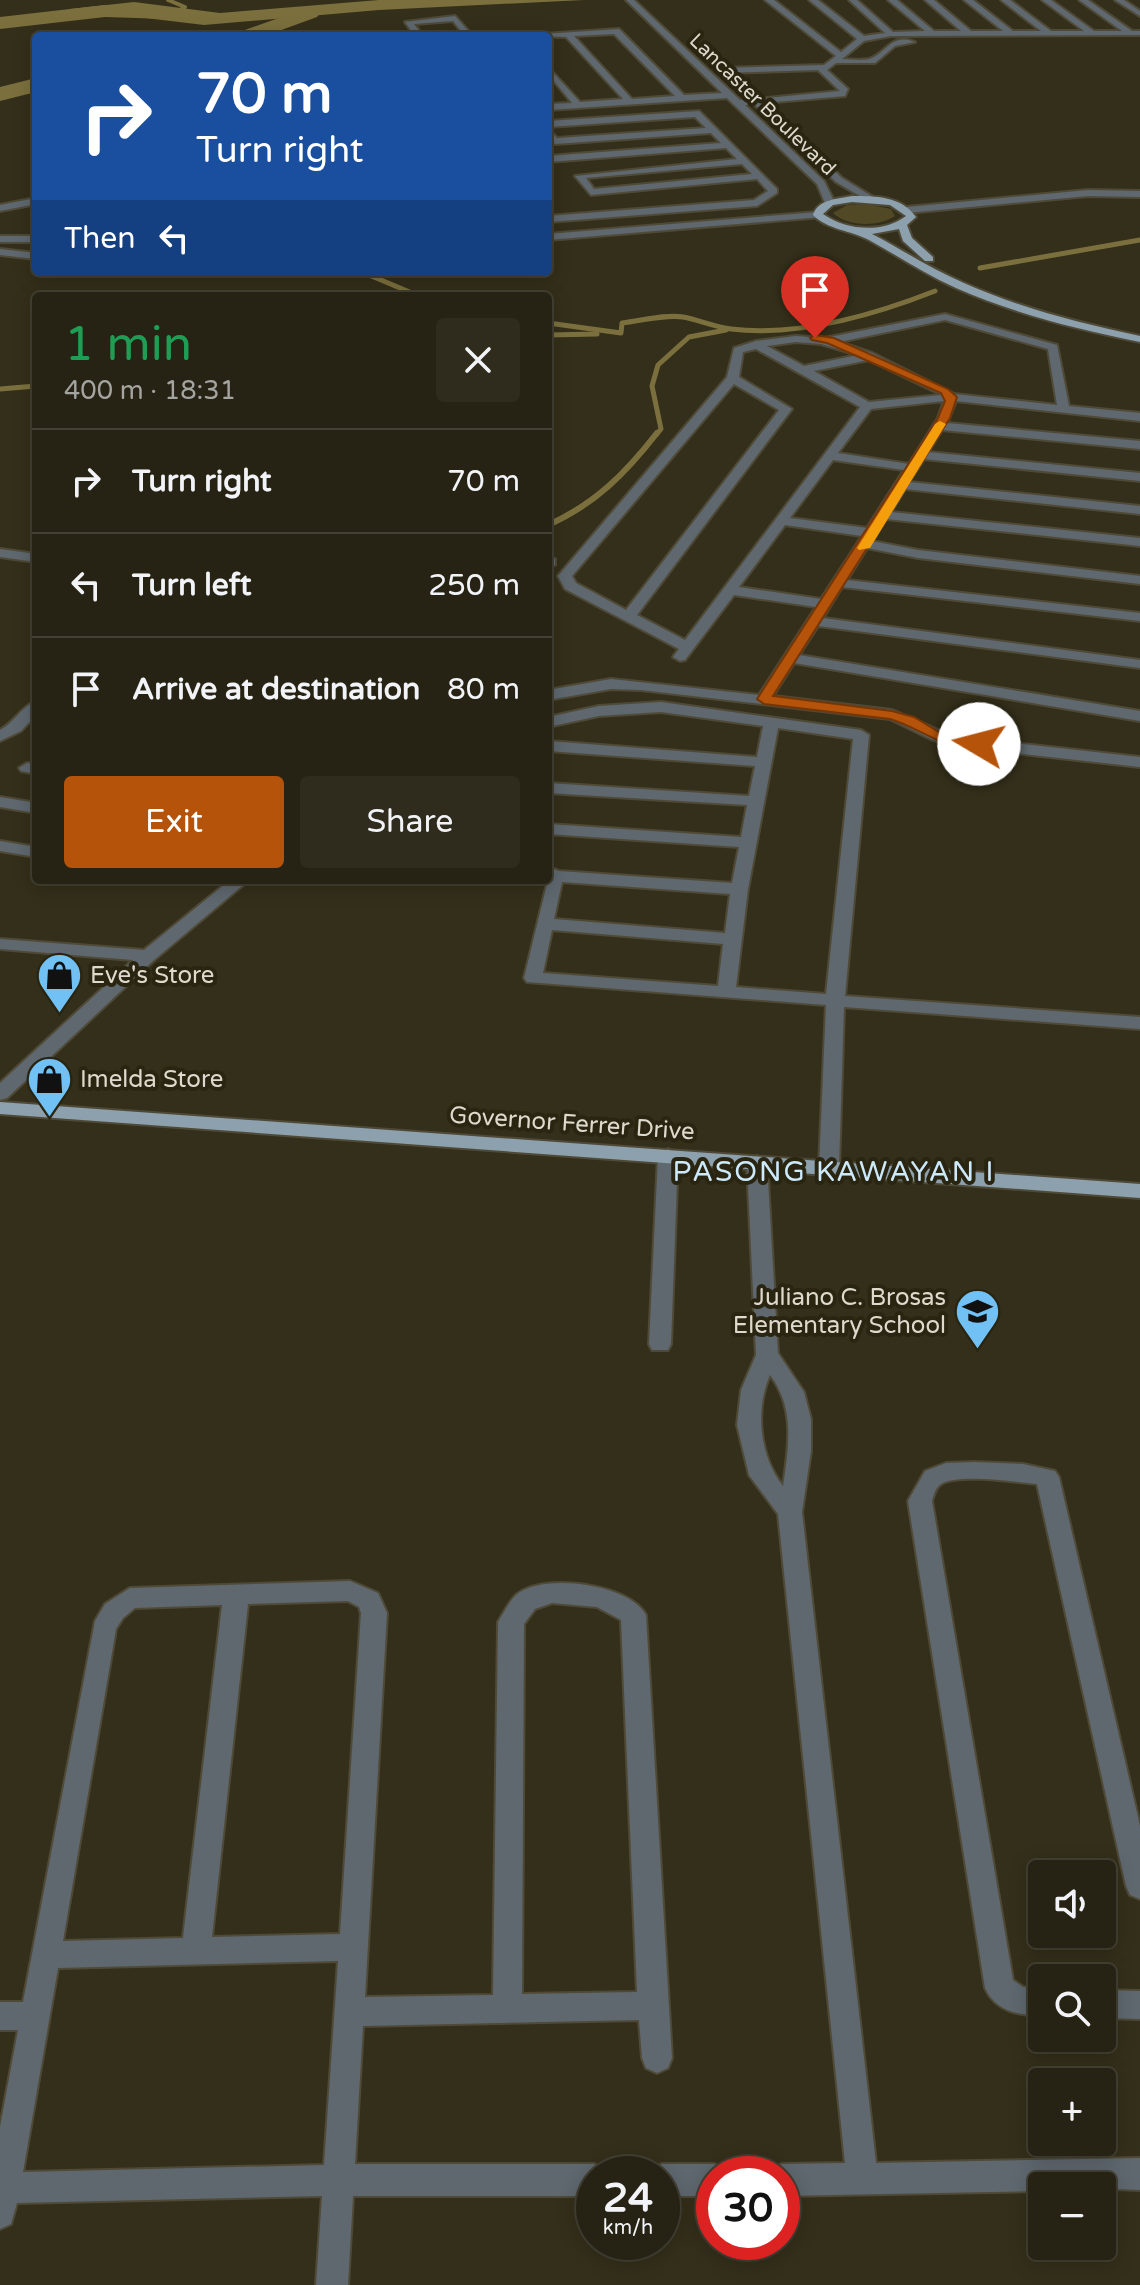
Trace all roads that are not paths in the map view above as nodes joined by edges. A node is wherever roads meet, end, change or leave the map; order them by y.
1 (769, 0) edge
2 (813, 0) edge
3 (853, 0) edge
4 (892, 0) edge
5 (929, 0) edge
6 (968, 0) edge
7 (1005, 0) edge
8 (1046, 0) edge
9 (1083, 0) edge
10 (1119, 0) edge
11 (640, 2) edge
12 (1140, 14) edge
13 (416, 32) edge
14 (466, 32) edge
15 (930, 32) junction
16 (968, 33) junction
17 (1010, 33) junction
18 (1049, 33) junction
19 (1092, 33) junction
20 (1135, 33) edge
21 (568, 34) junction
22 (891, 34) junction
23 (552, 35) edge
24 (862, 39) junction
25 (1140, 43) edge
26 (833, 61) junction
27 (703, 70) junction
28 (721, 70) junction
29 (552, 74) edge
30 (733, 81) dead end
31 (745, 91) dead end
32 (728, 95) junction
33 (682, 98) junction
34 (630, 102) junction
35 (756, 102) junction
36 (737, 103) junction
37 (578, 105) junction
38 (552, 107) edge
39 (552, 124) edge
40 (714, 130) junction
41 (552, 137) edge
42 (730, 145) junction
43 (552, 159) edge
44 (745, 161) junction
45 (759, 176) junction
46 (1140, 194) edge
47 (870, 199) junction
48 (32, 202) edge
49 (830, 203) junction
50 (0, 208) edge
51 (669, 209) junction
52 (907, 210) junction
53 (818, 215) junction
54 (552, 216) edge
55 (902, 224) junction
56 (688, 225) junction
57 (852, 228) junction
58 (552, 237) edge
59 (0, 239) edge
60 (32, 239) edge
61 (0, 252) edge
62 (32, 256) edge
63 (1140, 331) edge
64 (1140, 339) edge
65 (830, 340) junction
66 (756, 344) junction
67 (868, 357) junction
68 (803, 370) junction
69 (733, 378) junction
70 (951, 397) junction
71 (867, 406) junction
72 (1064, 410) junction
73 (1140, 417) edge
74 (939, 426) junction
75 (1140, 445) edge
76 (921, 455) junction
77 (830, 456) junction
78 (913, 468) junction
79 (1140, 477) edge
80 (902, 485) junction
81 (1140, 510) edge
82 (884, 515) junction
83 (782, 521) junction
84 (869, 539) junction
85 (1140, 542) edge
86 (0, 553) edge
87 (32, 557) edge
88 (1140, 580) edge
89 (840, 583) junction
90 (730, 590) junction
91 (825, 604) junction
92 (1140, 617) edge
93 (627, 618) junction
94 (814, 621) junction
95 (789, 658) junction
96 (1140, 664) edge
97 (552, 694) edge
98 (764, 699) junction
99 (32, 710) edge
100 (1140, 716) edge
101 (552, 721) edge
102 (771, 723) junction
103 (16, 728) junction
104 (32, 730) edge
105 (0, 736) edge
106 (552, 746) edge
107 (764, 762) junction
108 (1140, 762) edge
109 (552, 788) edge
110 (756, 801) junction
111 (0, 802) edge
112 (32, 807) edge
113 (552, 829) edge
114 (748, 843) junction
115 (0, 846) edge
116 (32, 851) edge
117 (552, 874) edge
118 (235, 884) edge
119 (551, 884) edge
120 (739, 889) junction
121 (545, 924) junction
122 (732, 939) junction
123 (0, 944) edge
124 (148, 956) junction
125 (726, 994) junction
126 (835, 1001) junction
127 (1140, 1023) edge
128 (0, 1094) edge
129 (0, 1108) edge
130 (668, 1156) junction
131 (757, 1163) junction
132 (829, 1168) junction
133 (1140, 1191) edge
134 (660, 1344) dead end
135 (767, 1355) junction
136 (790, 1512) junction
137 (236, 1596) junction
138 (1140, 1886) edge
139 (352, 1947) junction
140 (196, 1951) junction
141 (44, 1955) junction
142 (1028, 2001) edge
143 (1116, 2004) edge
144 (1140, 2005) edge
145 (652, 2006) junction
146 (507, 2010) junction
147 (349, 2012) junction
148 (0, 2016) edge
149 (34, 2016) junction
150 (657, 2058) dead end
151 (1140, 2174) edge
152 (862, 2179) junction
153 (341, 2180) junction
154 (576, 2180) edge
155 (800, 2180) edge
156 (2, 2196) edge
157 (332, 2285) edge

1 - 26 street
2 - 24 street
3 - 22 street
4 - 15 street
5 - 16 street
6 - 17 street
7 - 18 street
8 - 19 street
9 - 20 street
10 - 12 street
11 - 27 street, Lancaster Boulevard
13 - 14 street
15 - 16 street
15 - 22 street
16 - 17 street
17 - 18 street
18 - 19 street
19 - 20 street
21 - 23 street
21 - 33 street
21 - 34 street
22 - 24 street
24 - 26 street
25 - 26 street
26 - 28 street
26 - 35 street
27 - 28 street
27 - 32 street, Lancaster Boulevard
28 - 30 street, Lancaster Boulevard
29 - 37 street
31 - 35 street, Lancaster Boulevard
32 - 33 street
32 - 36 street, Lancaster Boulevard
33 - 34 street
34 - 37 street
35 - 36 street
35 - 47 street, Lancaster Boulevard
36 - 49 street, Lancaster Boulevard
37 - 38 street
39 - 40 street
40 - 41 street
40 - 42 street
42 - 43 street
42 - 44 street
44 - 45 street
44 - 45 street
45 - 51 street
46 - 52 street
47 - 49 main road
47 - 52 main road
48 - 50 street
49 - 53 main road
51 - 54 street
51 - 56 street
52 - 55 main road
53 - 56 street
53 - 57 main road
55 - 57 main road
55 - 63 main road
56 - 58 street
57 - 64 main road
59 - 60 street
61 - 62 street
65 - 66 street
65 - 67 street
65 - 72 street
66 - 68 street
66 - 69 street
67 - 68 street
67 - 70 street
68 - 71 street
69 - 93 street
69 - 93 street
70 - 71 street
70 - 72 street
70 - 74 street
71 - 77 street
72 - 73 street
74 - 75 street
74 - 76 street
76 - 78 street
76 - 79 street
77 - 78 street
77 - 83 street
78 - 80 street
80 - 81 street
80 - 82 street
82 - 84 street
82 - 85 street
83 - 84 street
83 - 90 street
84 - 88 street
84 - 89 street
86 - 87 street
89 - 91 street
89 - 92 street
90 - 91 street
90 - 93 street
91 - 94 street
94 - 95 street
94 - 96 street
95 - 98 street
95 - 100 street
97 - 98 street
98 - 108 street
99 - 103 street
101 - 102 street
102 - 107 street
102 - 126 street
103 - 104 street
103 - 105 street
106 - 107 street
107 - 110 street
109 - 110 street
110 - 114 street
111 - 112 street
113 - 114 street
114 - 120 street
115 - 116 street
117 - 120 street
118 - 124 street
119 - 121 street
120 - 122 street
121 - 122 street
121 - 125 street
122 - 125 street
123 - 124 street
124 - 128 street
125 - 126 street
126 - 127 street
126 - 132 street
129 - 130 main road, Governor Ferrer Drive
130 - 131 main road, Governor Ferrer Drive
130 - 134 street
131 - 132 main road, Governor Ferrer Drive
131 - 135 street
132 - 133 main road, Governor Ferrer Drive
135 - 136 street
135 - 136 street
136 - 152 street
137 - 139 street
137 - 140 street
137 - 141 street
138 - 142 street
139 - 140 street
139 - 147 street
140 - 141 street
141 - 149 street
143 - 144 street
145 - 146 street
145 - 146 street
145 - 150 street
146 - 147 street
147 - 153 street
148 - 149 street
149 - 156 street
151 - 152 street
152 - 155 street
153 - 154 street
153 - 156 street
153 - 157 street

